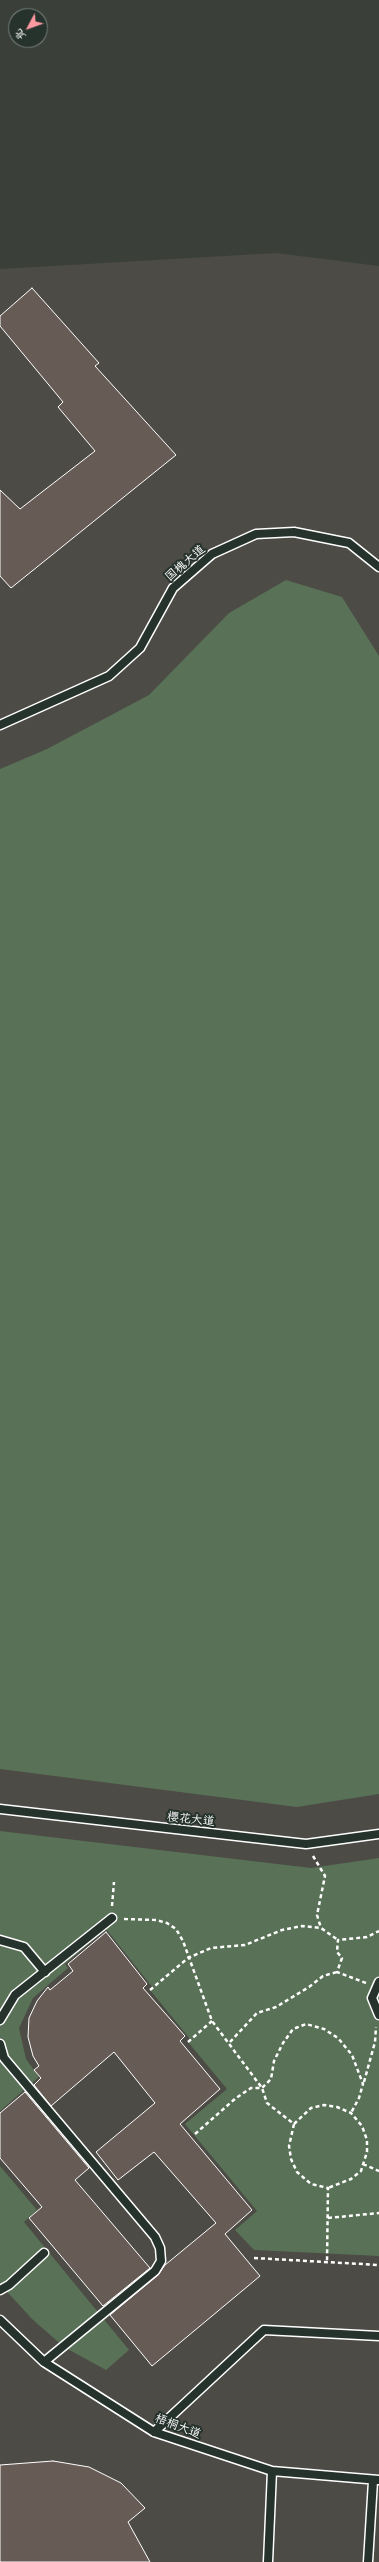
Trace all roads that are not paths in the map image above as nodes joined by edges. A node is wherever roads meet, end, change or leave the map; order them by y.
1 (379, 567) edge
2 (0, 725) edge
3 (0, 1809) edge
4 (379, 1834) edge
5 (112, 1918) road end
6 (0, 1940) edge
7 (45, 1972) junction
8 (377, 1984) edge
9 (378, 2014) edge
10 (0, 2020) edge
11 (0, 2044) edge
12 (44, 2253) dead end
13 (0, 2290) edge
14 (0, 2320) edge
15 (379, 2336) edge
16 (44, 2362) junction
17 (154, 2432) junction
18 (272, 2471) junction
19 (376, 2480) edge
20 (268, 2562) edge
21 (368, 2562) edge

1 - 2 lane, 国槐大道
3 - 4 lane, 樱花大道
5 - 7 lane
6 - 7 lane
7 - 10 lane
8 - 9 lane
11 - 16 lane
12 - 13 lane
14 - 16 lane, 梧桐大道
15 - 17 lane
16 - 17 lane, 梧桐大道
17 - 18 lane, 梧桐大道
18 - 19 lane, 梧桐大道
18 - 20 lane
19 - 21 lane

